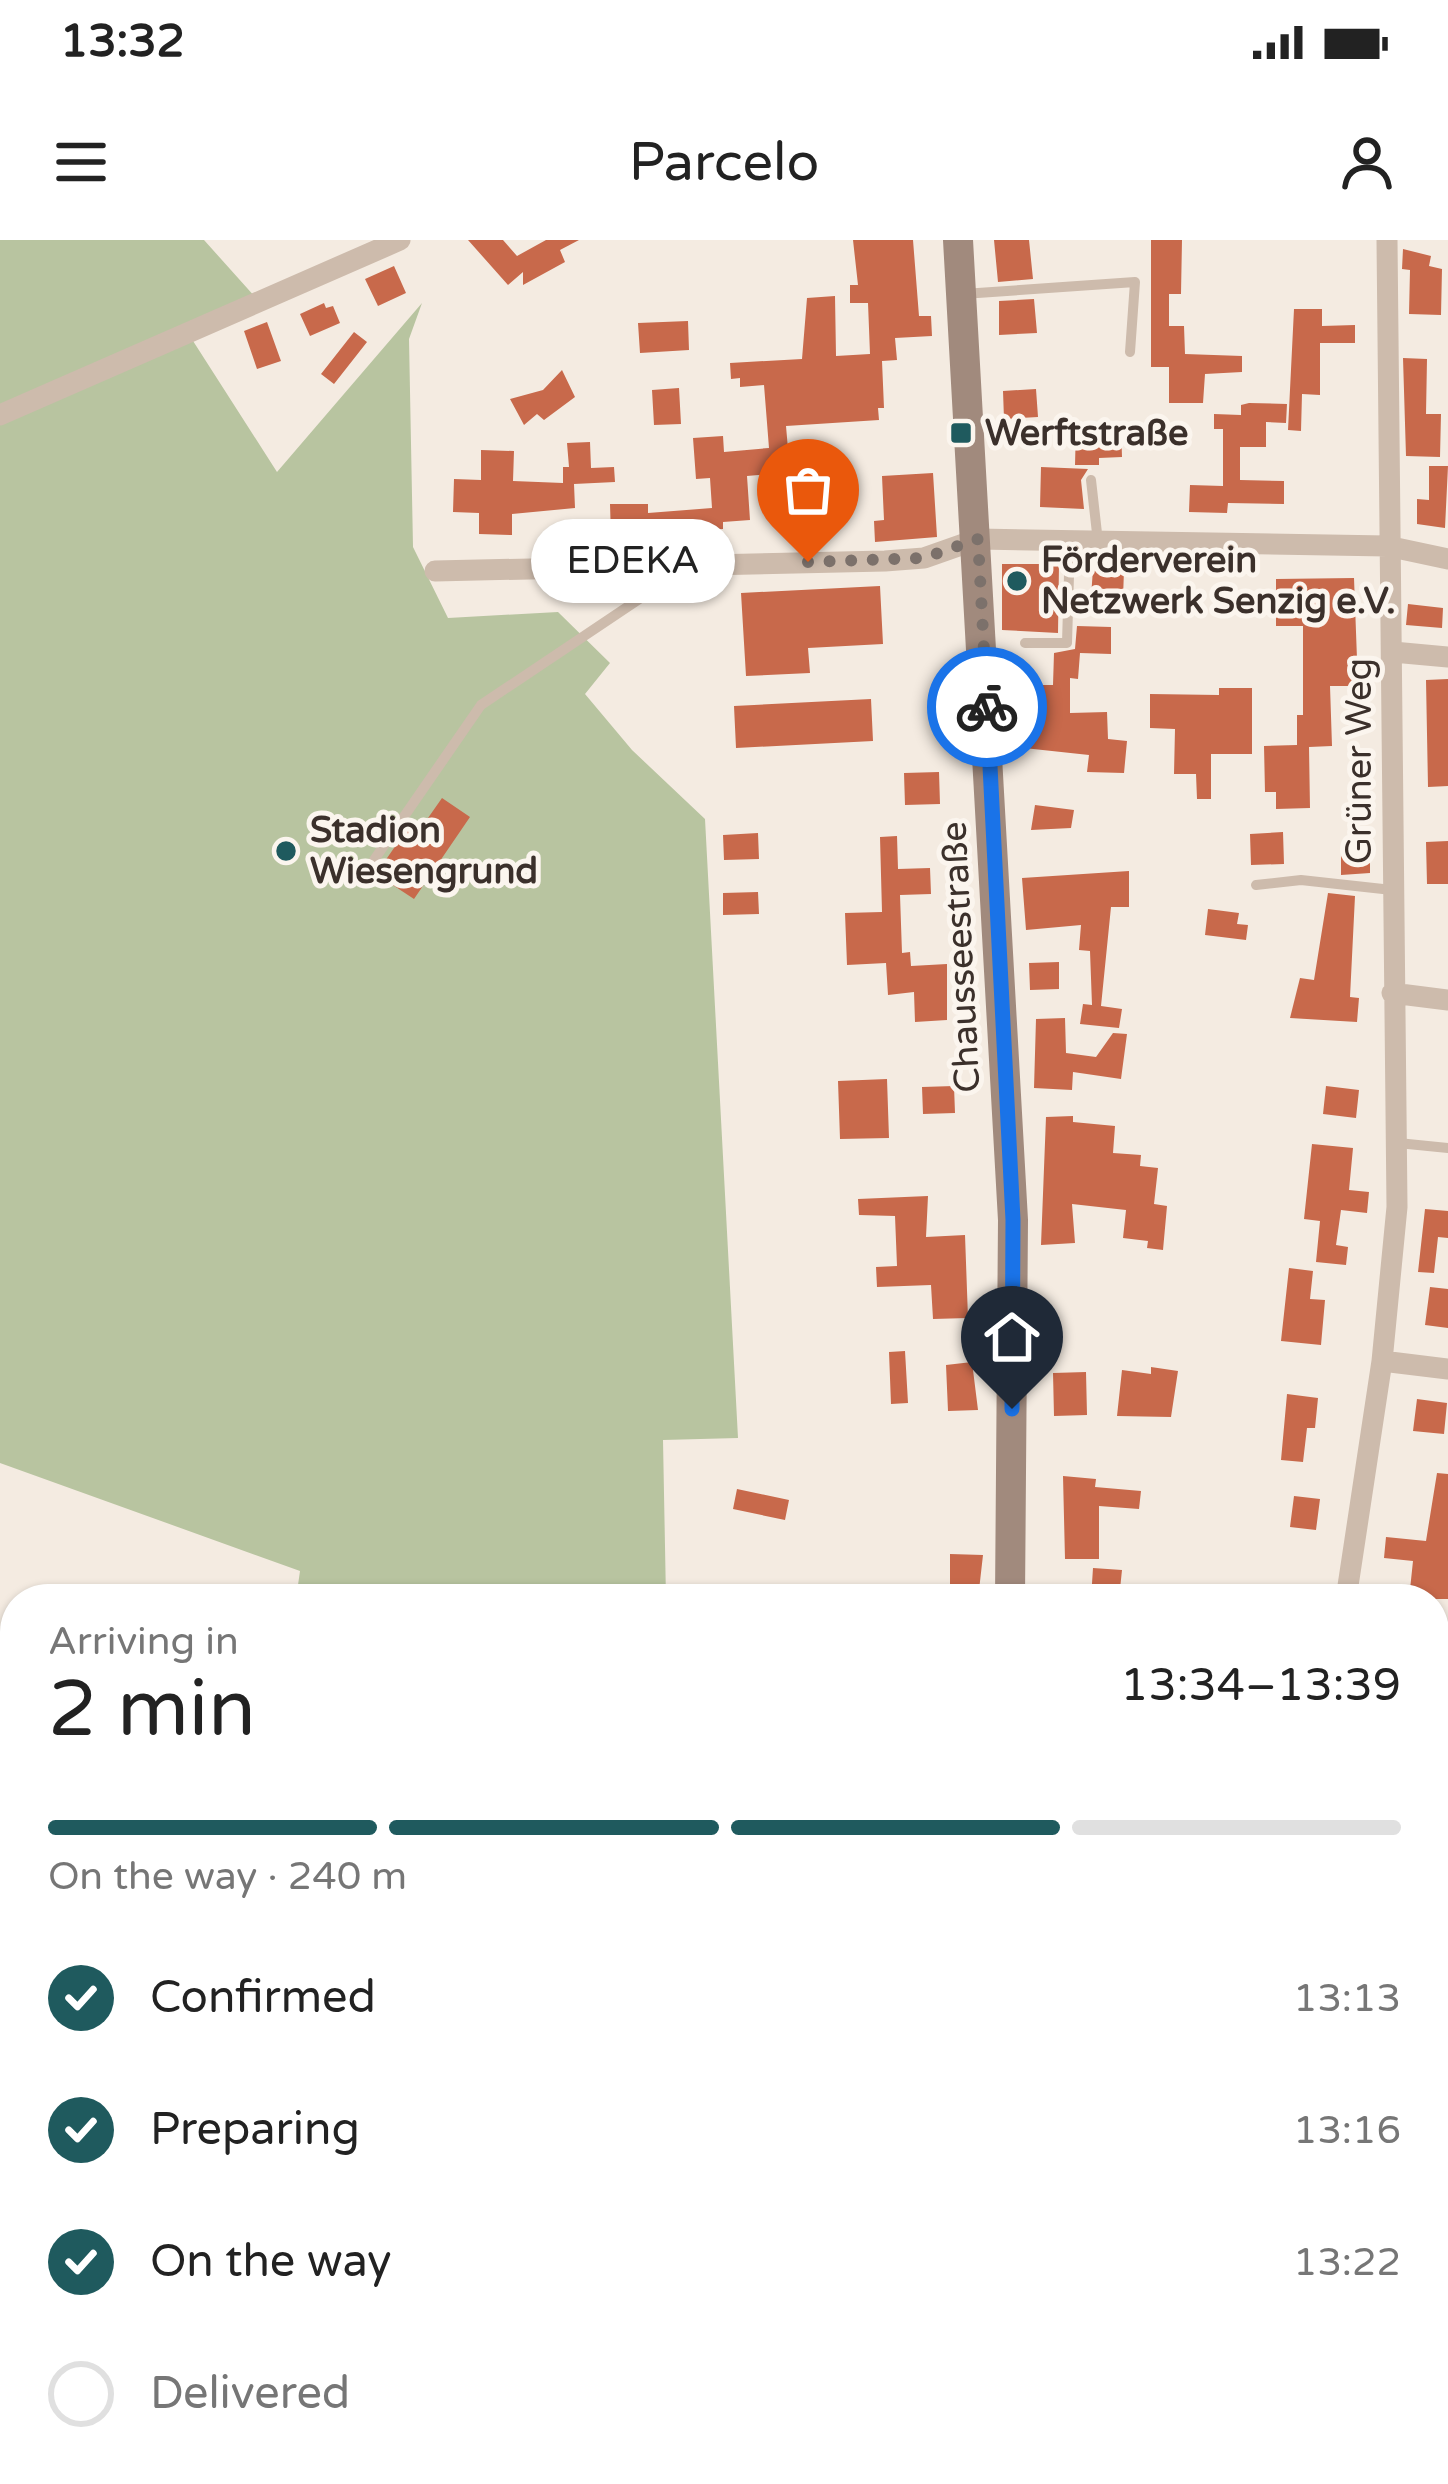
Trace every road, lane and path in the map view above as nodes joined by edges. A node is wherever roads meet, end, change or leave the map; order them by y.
1 (400, 240) edge
2 (958, 240) edge
3 (1387, 240) edge
4 (962, 294) junction
5 (1130, 352) dead end
6 (0, 415) edge
7 (1091, 481) dead end
8 (978, 539) junction
9 (1070, 542) junction
10 (1098, 542) junction
11 (1387, 546) junction
12 (1448, 559) edge
13 (692, 564) junction
14 (434, 571) dead end
15 (1024, 643) dead end
16 (1393, 652) junction
17 (1448, 657) edge
18 (374, 860) dead end
19 (1256, 885) dead end
20 (1392, 890) junction
21 (1392, 993) junction
22 (1448, 1000) edge
23 (1395, 1143) junction
24 (1448, 1148) edge
25 (1382, 1361) junction
26 (1448, 1369) edge
27 (1010, 1584) edge
28 (1348, 1584) edge

1 - 6 street
2 - 4 main road, Chausseestraße
3 - 11 street, Grüner Weg
4 - 5 lane
4 - 8 main road, Chausseestraße
7 - 10 lane
8 - 9 street
8 - 13 street
8 - 27 main road, Chausseestraße
9 - 10 street
9 - 15 lane
10 - 11 street
11 - 12 street
11 - 16 street, Grüner Weg
13 - 14 street
13 - 18 lane
16 - 17 street
16 - 20 street, Grüner Weg
19 - 20 lane
20 - 21 street, Grüner Weg
21 - 22 street
21 - 23 street, Grüner Weg
23 - 24 lane
23 - 25 street, Grüner Weg
25 - 26 street
25 - 28 street, Grüner Weg

